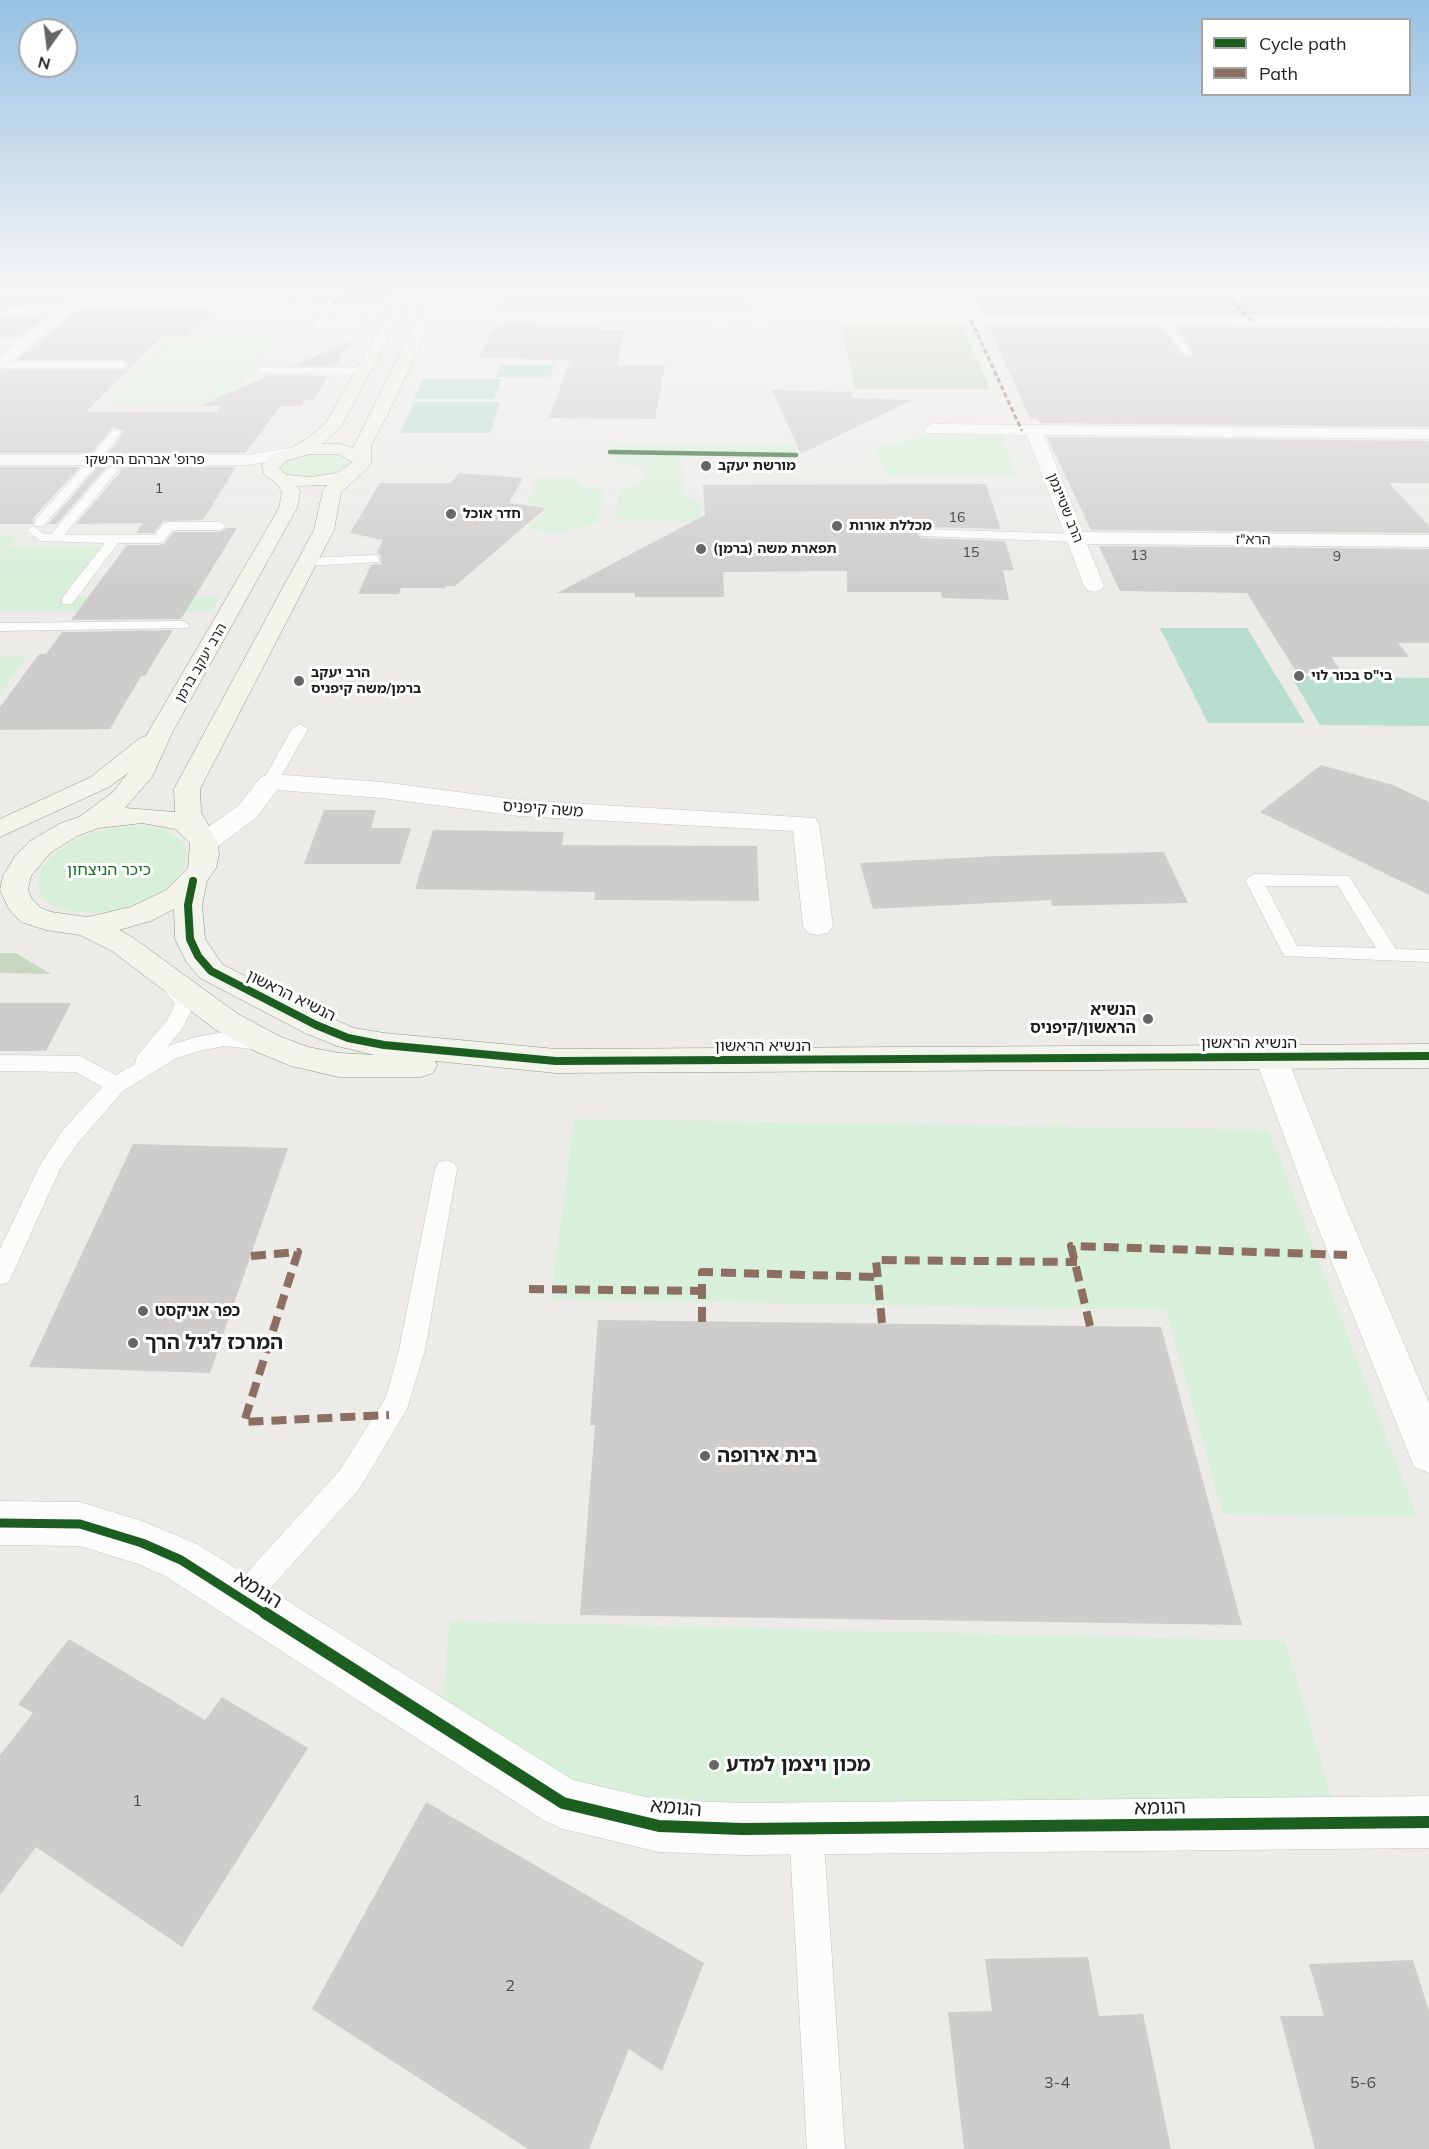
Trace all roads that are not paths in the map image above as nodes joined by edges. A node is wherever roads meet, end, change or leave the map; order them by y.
1 (355, 388) edge
2 (392, 388) edge
3 (932, 429) dead end
4 (117, 431) dead end
5 (1034, 432) junction
6 (1429, 434) edge
7 (292, 453) junction
8 (0, 460) edge
9 (91, 464) junction
10 (356, 465) junction
11 (0, 469) edge
12 (113, 469) junction
13 (278, 477) junction
14 (220, 526) dead end
15 (925, 533) dead end
16 (1077, 538) junction
17 (54, 539) junction
18 (114, 539) junction
19 (1429, 541) edge
20 (375, 560) dead end
21 (307, 562) junction
22 (1094, 586) dead end
23 (67, 601) dead end
24 (183, 625) dead end
25 (0, 627) edge
26 (300, 729) dead end
27 (161, 732) junction
28 (270, 782) junction
29 (0, 829) edge
30 (69, 831) junction
31 (201, 838) junction
32 (0, 858) edge
33 (193, 881) junction
34 (0, 909) edge
35 (31, 915) junction
36 (87, 926) junction
37 (818, 926) dead end
38 (1390, 954) junction
39 (1429, 956) edge
40 (158, 969) junction
41 (268, 1044) junction
42 (1429, 1056) edge
43 (1271, 1057) junction
44 (522, 1059) junction
45 (0, 1063) edge
46 (123, 1081) junction
47 (446, 1169) dead end
48 (0, 1275) edge
49 (1429, 1453) edge
50 (0, 1523) edge
51 (242, 1599) junction
52 (1429, 1822) edge
53 (806, 1828) junction
54 (826, 2149) edge

1 - 7 street
2 - 10 street
3 - 5 street
4 - 9 lane
5 - 6 street
5 - 16 street, הרב שטיינמן
7 - 9 street, פרופ' אברהם הרשקו
7 - 10 street
7 - 13 street
8 - 9 street, פרופ' אברהם הרשקו
9 - 11 street, פרופ' אברהם הרשקו
9 - 12 street, פרופ' אברהם הרשקו
9 - 17 lane
10 - 13 street
10 - 21 street
12 - 13 street, פרופ' אברהם הרשקו
12 - 17 lane
13 - 27 street, הרב יעקב ברמן
14 - 18 lane
15 - 16 lane
16 - 19 street, הרא"ז
16 - 22 street, הרב שטיינמן
17 - 18 lane
18 - 23 lane
20 - 21 lane
21 - 31 street
24 - 25 lane
26 - 28 lane
27 - 29 street
27 - 30 street, הרב יעקב ברמן
28 - 31 street
28 - 37 street, משה קיפניס
30 - 31 street
30 - 32 street
30 - 35 street
31 - 33 street, הנשיא הראשון
33 - 36 street
33 - 44 street, הנשיא הראשון
34 - 35 street
35 - 36 street
36 - 40 street, הנשיא הראשון
38 - 38 lane
38 - 39 lane
40 - 41 street, הנשיא הראשון
40 - 46 lane
41 - 44 street, הנשיא הראשון
41 - 46 lane
42 - 43 street, הנשיא הראשון
43 - 44 street, הנשיא הראשון
43 - 49 street
45 - 46 lane
46 - 48 lane
47 - 51 lane
50 - 51 street, הגומא
51 - 53 street, הגומא
52 - 53 street, הגומא
53 - 54 lane

